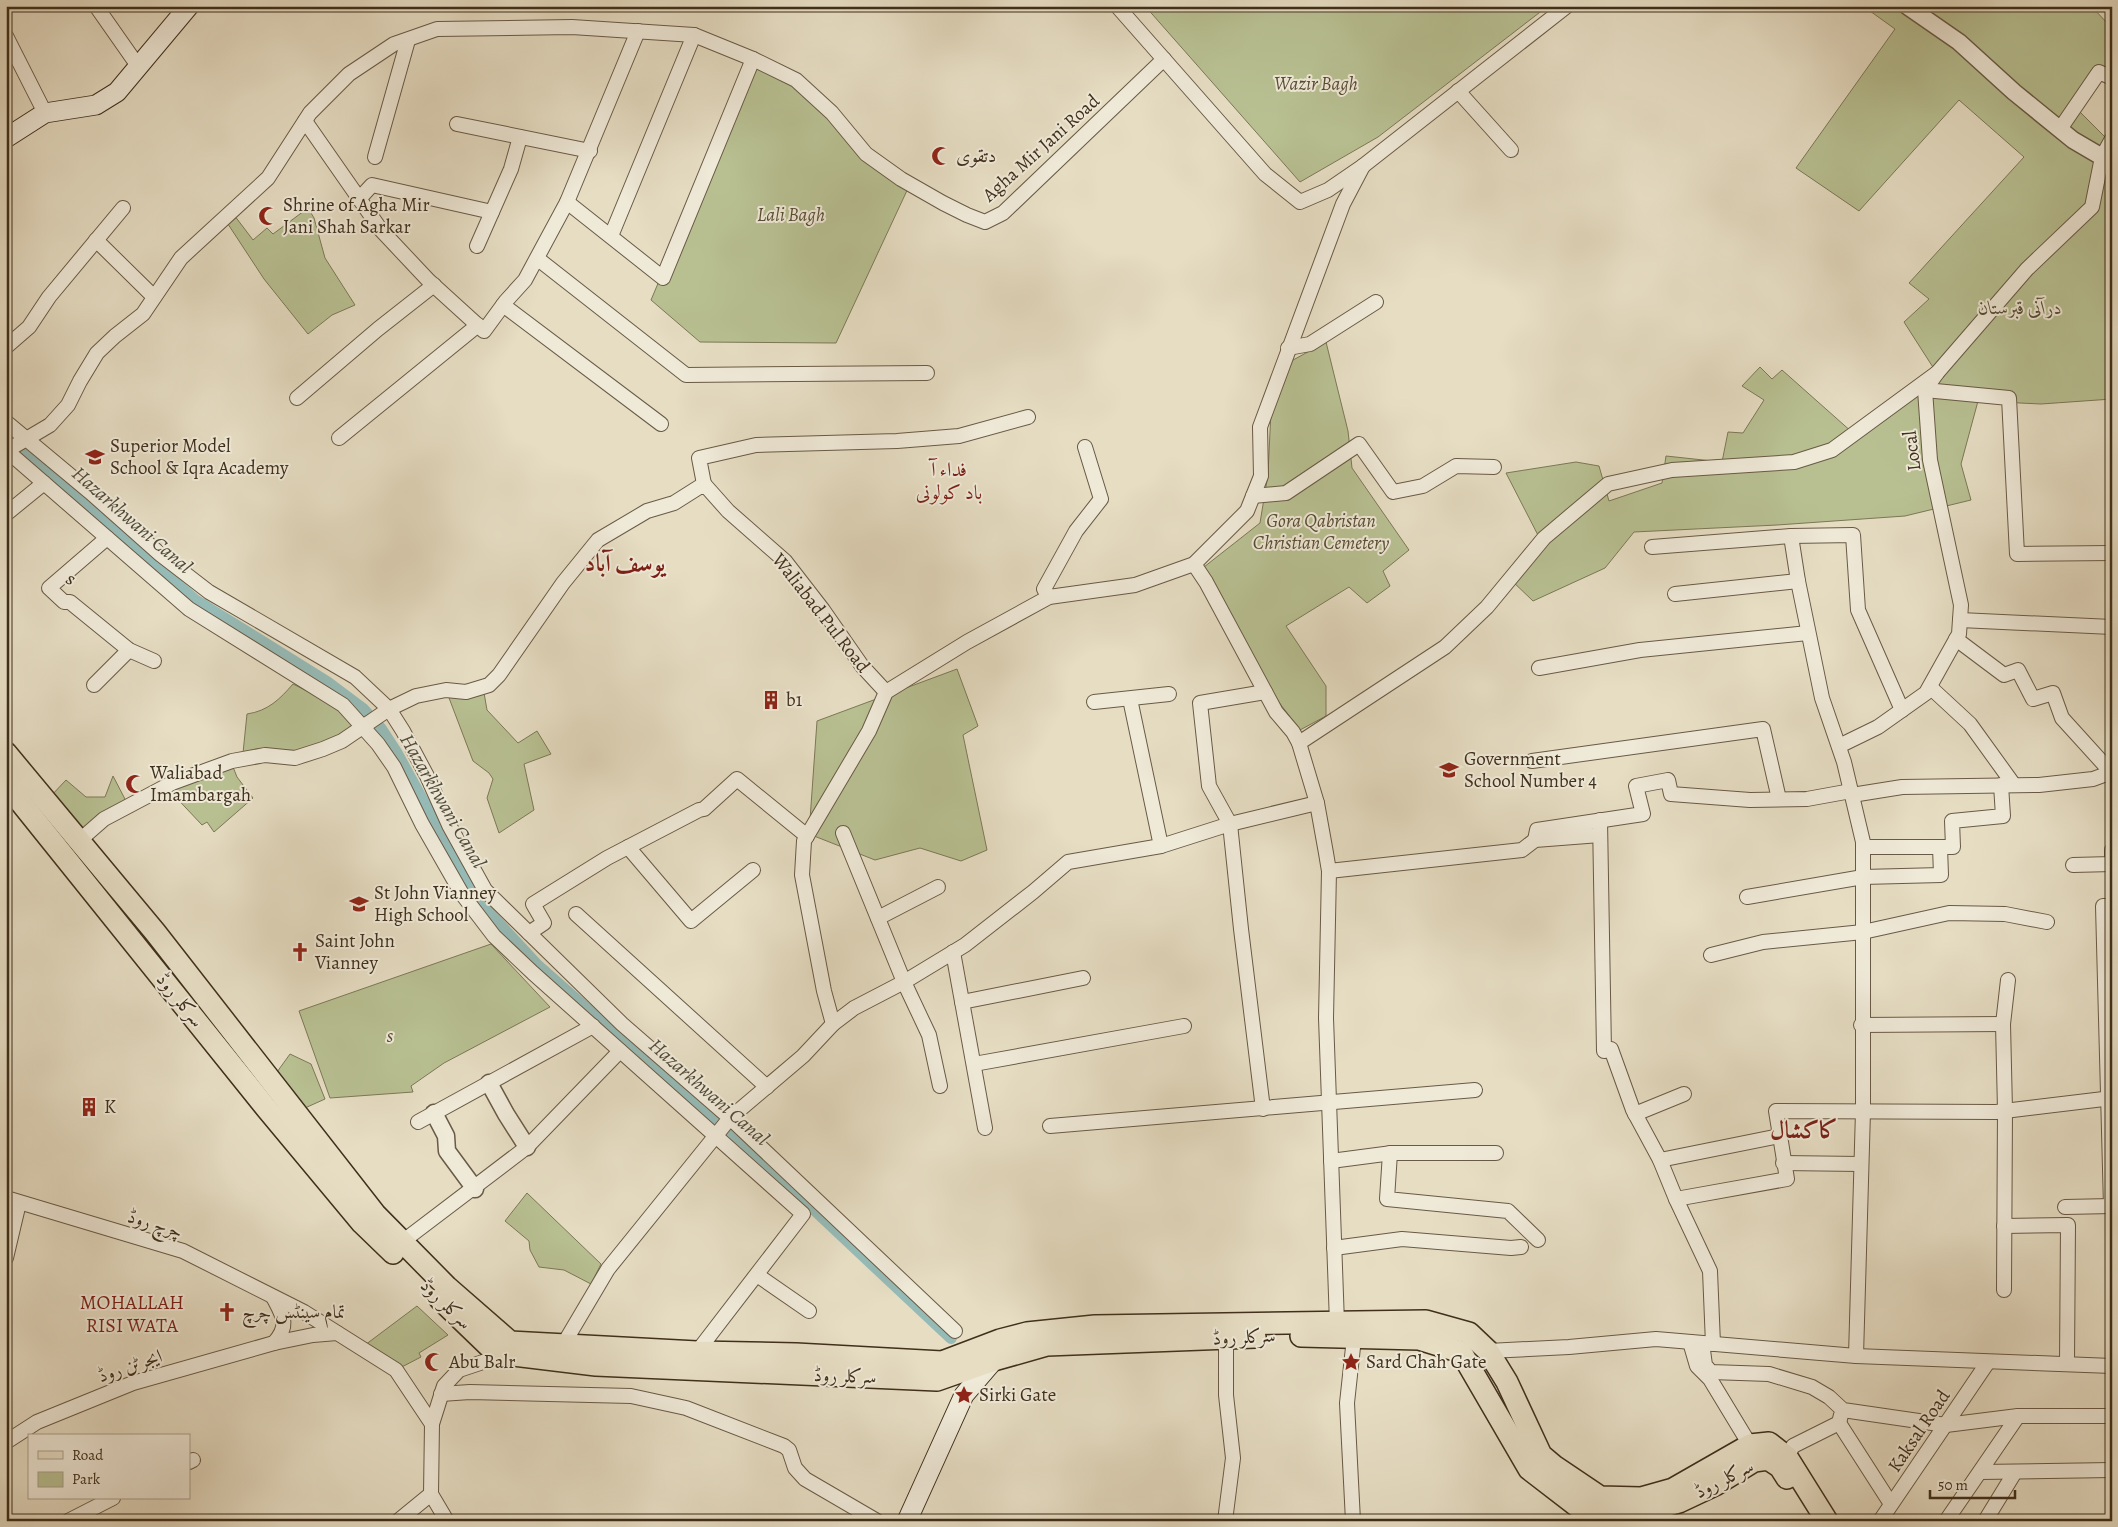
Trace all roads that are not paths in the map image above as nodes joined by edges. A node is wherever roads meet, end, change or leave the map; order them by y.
1 (96, 6) edge
2 (189, 6) edge
3 (1117, 6) edge
4 (1567, 6) edge
5 (1907, 6) edge
6 (638, 31) junction
7 (694, 35) junction
8 (6, 36) edge
9 (408, 40) junction
10 (753, 59) junction
11 (1164, 59) junction
12 (138, 66) junction
13 (2112, 78) edge
14 (1458, 91) junction
15 (45, 113) junction
16 (305, 121) junction
17 (457, 124) dead end
18 (2060, 129) junction
19 (520, 136) junction
20 (6, 138) edge
21 (2112, 139) edge
22 (1510, 150) dead end
23 (590, 151) junction
24 (375, 157) dead end
25 (2107, 158) edge
26 (1363, 166) junction
27 (359, 198) junction
28 (568, 202) junction
29 (123, 208) dead end
30 (492, 212) junction
31 (611, 236) junction
32 (96, 240) junction
33 (477, 246) dead end
34 (538, 259) junction
35 (434, 285) junction
36 (154, 297) junction
37 (1376, 302) dead end
38 (503, 305) junction
39 (478, 325) junction
40 (6, 347) edge
41 (1288, 348) junction
42 (927, 373) dead end
43 (1937, 373) junction
44 (1925, 390) junction
45 (297, 398) dead end
46 (1028, 417) dead end
47 (6, 422) edge
48 (661, 424) dead end
49 (340, 438) dead end
50 (28, 440) junction
51 (1085, 448) dead end
52 (6, 451) edge
53 (1494, 467) dead end
54 (44, 483) junction
55 (704, 484) junction
56 (1253, 496) junction
57 (6, 514) edge
58 (1791, 536) junction
59 (108, 538) junction
60 (1652, 546) dead end
61 (2112, 553) edge
62 (1194, 564) junction
63 (1798, 581) junction
64 (1675, 594) dead end
65 (1049, 597) junction
66 (1960, 620) junction
67 (2112, 627) edge
68 (1808, 633) junction
69 (1956, 639) junction
70 (129, 650) junction
71 (154, 661) dead end
72 (1539, 668) dead end
73 (94, 686) dead end
74 (1930, 687) junction
75 (886, 692) junction
76 (1265, 692) junction
77 (1169, 694) dead end
78 (1130, 699) junction
79 (1094, 702) dead end
80 (388, 709) junction
81 (1902, 710) junction
82 (364, 726) junction
83 (1299, 743) junction
84 (1839, 746) junction
85 (6, 753) edge
86 (1532, 761) dead end
87 (2112, 772) edge
88 (6, 784) edge
89 (2008, 784) junction
90 (1852, 793) junction
91 (1779, 799) junction
92 (1317, 803) junction
93 (1600, 820) junction
94 (1230, 824) junction
95 (843, 833) dead end
96 (1600, 835) junction
97 (808, 836) junction
98 (80, 840) junction
99 (1535, 840) junction
100 (1161, 846) junction
101 (628, 847) junction
102 (1863, 847) junction
103 (1940, 847) junction
104 (2112, 850) edge
105 (63, 854) junction
106 (2073, 865) dead end
107 (753, 870) dead end
108 (1329, 871) junction
109 (1862, 877) junction
110 (938, 887) dead end
111 (1747, 897) dead end
112 (2112, 906) edge
113 (576, 914) dead end
114 (878, 918) junction
115 (2048, 922) dead end
116 (1863, 932) junction
117 (529, 933) junction
118 (953, 952) junction
119 (1711, 955) dead end
120 (1083, 978) dead end
121 (2008, 980) dead end
122 (904, 982) junction
123 (962, 1002) junction
124 (833, 1024) junction
125 (2003, 1024) junction
126 (1862, 1025) junction
127 (593, 1026) junction
128 (1184, 1026) dead end
129 (620, 1050) junction
130 (974, 1064) junction
131 (490, 1083) junction
132 (940, 1086) dead end
133 (767, 1087) junction
134 (1475, 1090) dead end
135 (1684, 1094) dead end
136 (2111, 1098) edge
137 (1329, 1104) junction
138 (1263, 1109) junction
139 (2005, 1110) junction
140 (1863, 1111) junction
141 (434, 1113) junction
142 (1635, 1114) junction
143 (730, 1118) junction
144 (418, 1122) dead end
145 (1050, 1126) dead end
146 (985, 1128) dead end
147 (716, 1136) junction
148 (1779, 1136) junction
149 (527, 1147) junction
150 (1496, 1152) dead end
151 (1390, 1153) junction
152 (1660, 1160) junction
153 (1331, 1161) junction
154 (1783, 1163) junction
155 (1860, 1164) junction
156 (474, 1189) junction
157 (1676, 1199) junction
158 (13, 1200) edge
159 (2065, 1206) dead end
160 (2111, 1206) edge
161 (2004, 1226) junction
162 (1538, 1240) dead end
163 (402, 1242) junction
164 (1521, 1247) dead end
165 (1334, 1248) junction
166 (6, 1258) edge
167 (757, 1274) junction
168 (2004, 1290) dead end
169 (274, 1297) junction
170 (808, 1311) dead end
171 (1337, 1323) junction
172 (955, 1331) dead end
173 (337, 1333) junction
174 (1095, 1335) junction
175 (1226, 1338) junction
176 (1354, 1338) junction
177 (274, 1343) junction
178 (1702, 1343) junction
179 (563, 1345) junction
180 (503, 1348) junction
181 (1488, 1351) junction
182 (697, 1352) junction
183 (990, 1352) junction
184 (1856, 1356) junction
185 (1988, 1362) junction
186 (2067, 1364) junction
187 (2112, 1366) edge
188 (945, 1369) junction
189 (441, 1394) junction
190 (1841, 1416) junction
191 (2018, 1416) junction
192 (2112, 1416) edge
193 (432, 1424) junction
194 (1946, 1425) junction
195 (6, 1442) edge
196 (1750, 1445) junction
197 (1535, 1462) junction
198 (1783, 1462) junction
199 (2112, 1470) edge
200 (1980, 1472) junction
201 (2015, 1472) junction
202 (432, 1494) junction
203 (109, 1500) edge
204 (1891, 1504) junction
205 (68, 1521) edge
206 (398, 1521) edge
207 (447, 1521) edge
208 (877, 1521) edge
209 (907, 1521) edge
210 (1225, 1521) edge
211 (1353, 1521) edge
212 (1813, 1521) edge
213 (1827, 1521) edge
214 (1880, 1521) edge
215 (1946, 1521) edge
216 (1984, 1521) edge

1 - 12 street
2 - 12 main road
3 - 11 street
4 - 14 street
5 - 18 street
6 - 7 street, Agha Mir Jani Road
6 - 9 street, Agha Mir Jani Road
6 - 23 street
7 - 10 street, Agha Mir Jani Road
7 - 31 street
8 - 15 street
9 - 16 street, Agha Mir Jani Road
9 - 24 street
10 - 11 street, Agha Mir Jani Road
10 - 31 street
11 - 26 street
12 - 15 main road
13 - 18 street
14 - 22 street
14 - 26 street
15 - 20 main road
16 - 27 street
16 - 36 street, Agha Mir Jani Road
17 - 19 street
18 - 25 street
19 - 23 street
19 - 30 street
21 - 25 street
23 - 28 street
25 - 43 street
26 - 41 street
27 - 30 street
27 - 35 street
28 - 31 street
28 - 34 street
29 - 32 street
30 - 33 street
32 - 36 street
32 - 40 street
34 - 38 street
34 - 42 street
35 - 39 street
35 - 45 street
36 - 50 street, Agha Mir Jani Road
37 - 41 street
38 - 39 street
38 - 48 street
39 - 49 street
41 - 56 street
43 - 44 street
43 - 83 street
44 - 61 street
44 - 66 street, Local
46 - 55 street
47 - 50 street
50 - 52 street, Agha Mir Jani Road
50 - 80 street
51 - 65 street
52 - 54 street
53 - 56 street
54 - 57 street
54 - 59 street
55 - 75 street, Waliabad Pul Road
55 - 80 street
56 - 62 street
58 - 60 street
58 - 63 street
58 - 81 street
59 - 70 street, s
59 - 82 street
62 - 65 street
62 - 76 street
63 - 64 street
63 - 68 street
65 - 75 street
66 - 67 street
66 - 69 street, Local
68 - 72 street
68 - 84 street
69 - 74 street, Local
69 - 87 street
70 - 71 street, s
70 - 73 street
74 - 81 street, Local
74 - 89 street
75 - 97 street
76 - 83 street
76 - 94 street
77 - 78 street
78 - 79 street
78 - 100 street
80 - 82 street
80 - 117 street
81 - 84 street, Local
82 - 98 street
82 - 127 street
83 - 92 street
84 - 90 street
85 - 98 main road
86 - 91 street
87 - 89 street
88 - 105 main road, سرکلر روڈ
89 - 90 street
89 - 103 street
90 - 91 street
90 - 102 street
91 - 93 street
92 - 94 street
92 - 108 street
93 - 96 street
93 - 99 street
94 - 100 street
94 - 138 street
95 - 114 street
96 - 99 street
96 - 142 street
97 - 101 street
97 - 124 street
98 - 105 main road
98 - 163 main road
99 - 108 street
100 - 118 street
101 - 107 street
101 - 117 street
102 - 103 street
102 - 109 street
103 - 109 street
104 - 106 street
105 - 180 main road, سرکلر روڈ
108 - 137 street
109 - 111 street
109 - 116 street
110 - 114 street
112 - 136 street
113 - 133 street
114 - 122 street
115 - 116 street
116 - 119 street
116 - 126 street
117 - 143 street
118 - 122 street
118 - 123 street
120 - 123 street
121 - 125 street
122 - 124 street
122 - 132 street
123 - 130 street
124 - 133 street
125 - 126 street
125 - 139 street
126 - 140 street
127 - 129 street
127 - 131 street
128 - 130 street
129 - 147 street
129 - 149 street
130 - 146 street
131 - 141 street
131 - 149 street
133 - 143 street
134 - 137 street
135 - 142 street
136 - 139 street
136 - 160 street
137 - 138 street
137 - 153 street
138 - 145 street
139 - 140 street
139 - 161 street
140 - 148 street
140 - 155 street
141 - 144 street
141 - 156 street
142 - 152 street
143 - 147 street
143 - 172 street
147 - 167 street
147 - 179 street
148 - 152 street
148 - 154 street
149 - 156 street
150 - 151 street
151 - 153 street
151 - 162 street
152 - 157 street
153 - 165 street
154 - 155 street
154 - 157 street
155 - 184 street
156 - 163 street
157 - 178 street
158 - 166 street
158 - 169 street, چرچ روڈ
159 - 160 street
161 - 168 street
161 - 186 street
163 - 180 main road
164 - 165 street
165 - 171 street
167 - 170 street
167 - 182 street
169 - 173 street, چرچ روڈ
169 - 177 street
171 - 174 main road
171 - 181 main road
173 - 177 street
173 - 193 street, چرچ روڈ
174 - 175 main road, سرکلر روڈ
174 - 183 main road, سرکلر روڈ
175 - 176 main road, سرکلر روڈ
175 - 210 street
176 - 197 main road, سرکلر روڈ
176 - 211 street
177 - 195 street, ایجرٹن روڈ
178 - 181 street
178 - 184 street
178 - 190 street
178 - 196 street
179 - 180 main road
179 - 182 main road
180 - 188 main road, سرکلر روڈ
180 - 189 street
181 - 197 main road
182 - 188 main road
183 - 188 main road, سرکلر روڈ
183 - 209 main road
184 - 185 street
185 - 186 street
185 - 194 street, Kaksal Road
186 - 187 street
189 - 193 street
189 - 208 street
190 - 194 street
190 - 198 street
190 - 204 street
191 - 192 street
191 - 194 street
191 - 200 street
193 - 202 street
194 - 204 street, Kaksal Road
196 - 197 main road
196 - 198 main road
197 - 198 main road, سرکلر روڈ
198 - 212 main road, سرکلر روڈ
198 - 213 main road
199 - 201 street
200 - 201 street
200 - 215 street
201 - 216 street
202 - 206 street
202 - 207 street
203 - 205 street
204 - 214 street, Kaksal Road

